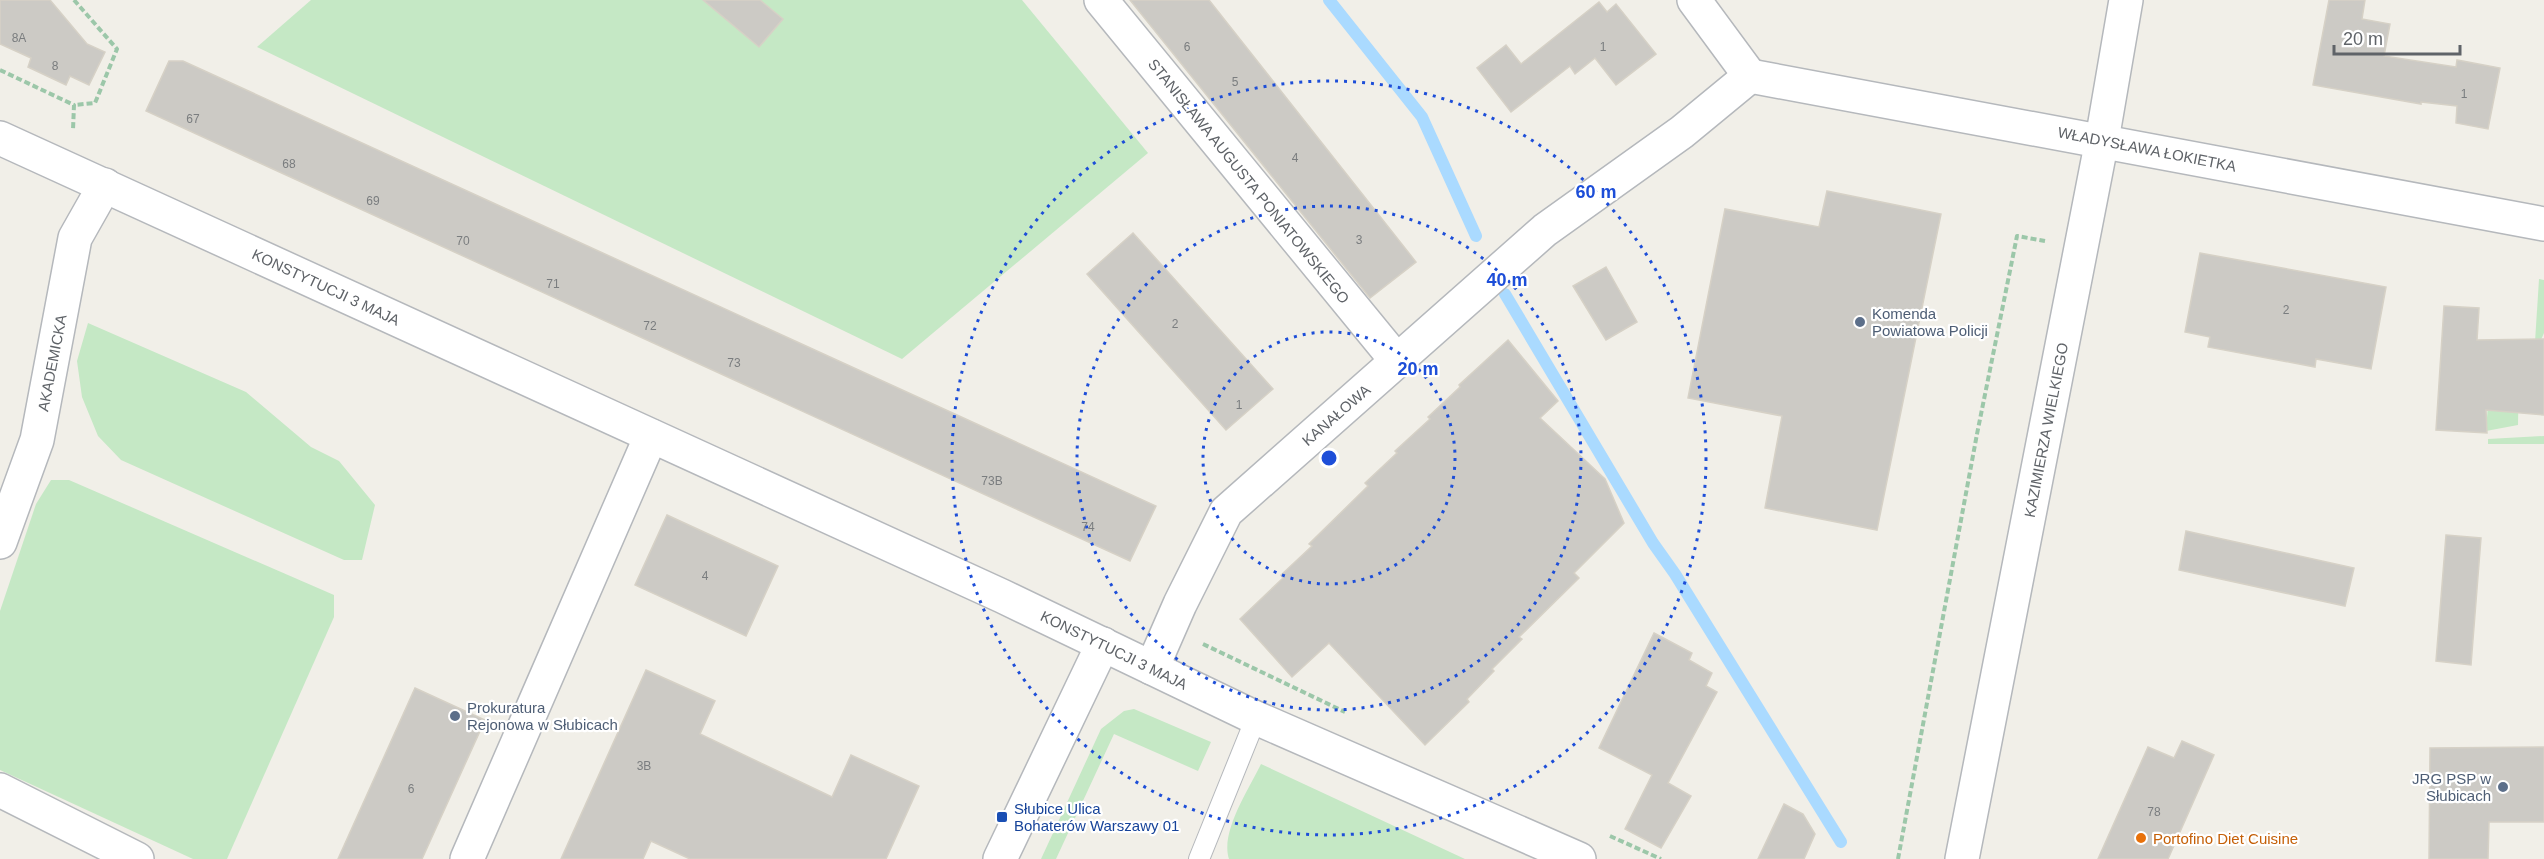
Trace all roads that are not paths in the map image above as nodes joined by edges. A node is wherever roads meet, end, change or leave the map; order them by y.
1 (1101, 0) edge
2 (1694, 0) edge
3 (2126, 0) edge
4 (1750, 76) junction
5 (0, 138) edge
6 (2102, 140) junction
7 (105, 185) junction
8 (2544, 224) edge
9 (1397, 362) junction
10 (651, 436) junction
11 (0, 542) edge
12 (1103, 644) junction
13 (1152, 668) junction
14 (1256, 718) junction
15 (0, 790) edge
16 (1533, 850) edge
17 (137, 859) edge
18 (467, 859) edge
19 (1000, 859) edge
20 (1199, 859) edge
21 (1578, 859) edge
22 (1962, 859) edge

1 - 9 street, STANISŁAWA AUGUSTA PONIATOWSKIEGO
2 - 4 street
3 - 6 street, KAZIMIERZA WIELKIEGO
4 - 6 street, WŁADYSŁAWA ŁOKIETKA
4 - 9 street, KANAŁOWA
5 - 7 street, KONSTYTUCJI 3 MAJA
6 - 8 street, WŁADYSŁAWA ŁOKIETKA
6 - 22 street, KAZIMIERZA WIELKIEGO
7 - 10 street, KONSTYTUCJI 3 MAJA
7 - 11 street, AKADEMICKA
9 - 13 street, KANAŁOWA
10 - 12 street, KONSTYTUCJI 3 MAJA
10 - 18 street
12 - 13 street, KONSTYTUCJI 3 MAJA
12 - 19 street
13 - 14 street, KONSTYTUCJI 3 MAJA
14 - 16 street, KONSTYTUCJI 3 MAJA
14 - 20 lane
15 - 17 street
16 - 21 street, KONSTYTUCJI 3 MAJA

